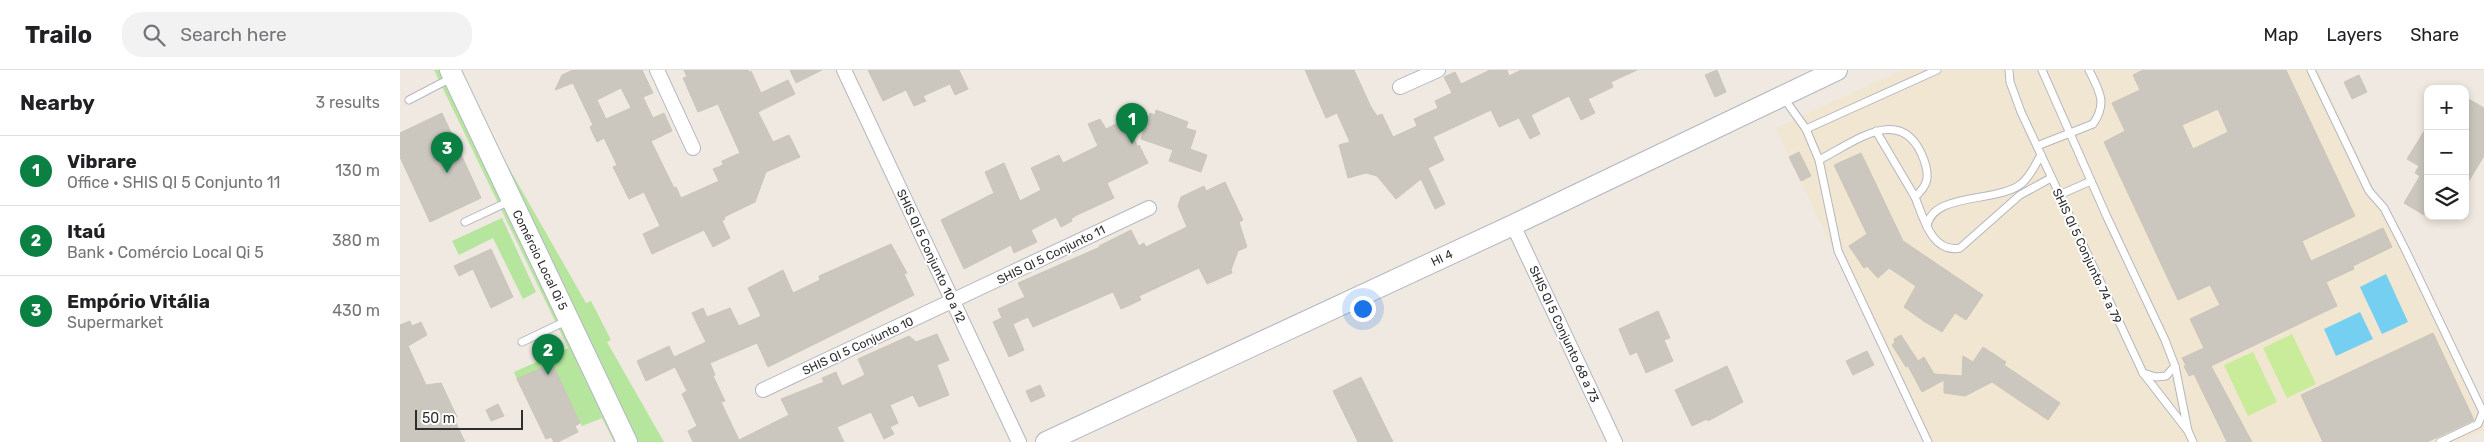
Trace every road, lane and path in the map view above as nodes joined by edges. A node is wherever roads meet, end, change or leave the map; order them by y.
1 (657, 70) edge
2 (844, 70) edge
3 (1438, 70) edge
4 (1837, 70) edge
5 (1937, 70) edge
6 (2008, 70) edge
7 (2042, 70) edge
8 (2089, 70) edge
9 (2311, 70) edge
10 (452, 74) edge
11 (1400, 87) dead end
12 (1782, 96) junction
13 (409, 100) dead end
14 (1806, 129) junction
15 (1876, 131) junction
16 (2069, 132) junction
17 (2037, 146) junction
18 (693, 148) dead end
19 (2041, 155) junction
20 (1819, 160) junction
21 (2051, 178) junction
22 (2091, 181) junction
23 (2014, 188) junction
24 (2020, 195) junction
25 (2059, 195) junction
26 (1915, 198) junction
27 (512, 200) junction
28 (1150, 208) dead end
29 (465, 222) dead end
30 (1513, 225) junction
31 (1927, 227) junction
32 (953, 302) junction
33 (569, 320) junction
34 (522, 342) dead end
35 (2175, 366) junction
36 (2142, 373) junction
37 (763, 390) dead end
38 (2188, 431) junction
39 (625, 441) edge
40 (1019, 442) edge
41 (1046, 442) edge
42 (1615, 442) edge
43 (1928, 442) edge
44 (2193, 442) edge
45 (2440, 442) edge

1 - 18 street
2 - 32 street, SHIS QI 5 Conjunto 10 a 12
3 - 11 street
4 - 12 street, HI 4
5 - 14 lane
6 - 17 lane, SHIS QI 5 Conjunto 74 a 79
7 - 16 lane, SHIS QI 5 Conjunto 74 a 79
8 - 16 lane
9 - 45 lane
10 - 13 lane
10 - 27 street, Comércio Local Qi 5
12 - 14 lane
12 - 30 street, HI 4
14 - 20 lane
15 - 20 lane
15 - 26 lane
15 - 26 lane
16 - 17 lane
16 - 22 lane, SHIS QI 5 Conjunto 74 a 79
17 - 19 lane, SHIS QI 5 Conjunto 74 a 79
19 - 21 lane, SHIS QI 5 Conjunto 74 a 79
19 - 23 lane
20 - 43 lane
21 - 24 lane
21 - 25 lane, SHIS QI 5 Conjunto 74 a 79
22 - 25 lane
22 - 35 lane, SHIS QI 5 Conjunto 74 a 79
23 - 24 lane
23 - 31 lane
24 - 31 lane
25 - 36 lane, SHIS QI 5 Conjunto 74 a 79
26 - 31 lane
27 - 29 lane
27 - 33 street, Comércio Local Qi 5
28 - 32 street, SHIS QI 5 Conjunto 11
30 - 41 street, HI 4
30 - 42 street, SHIS QI 5 Conjunto 68 a 73
32 - 37 street, SHIS QI 5 Conjunto 10
32 - 40 street, SHIS QI 5 Conjunto 10 a 12
33 - 34 lane
33 - 39 street, Comércio Local Qi 5
35 - 36 lane
35 - 38 lane, SHIS QI 5 Conjunto 74 a 79
36 - 38 lane, SHIS QI 5 Conjunto 74 a 79
38 - 44 lane, SHIS QI 5 Conjunto 74 a 79

